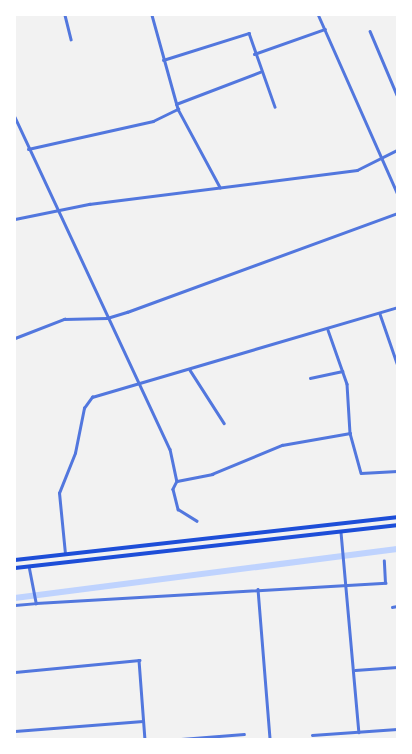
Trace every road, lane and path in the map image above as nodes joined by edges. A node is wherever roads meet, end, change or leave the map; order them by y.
1 (65, 15) edge
2 (152, 15) edge
3 (318, 15) edge
4 (324, 30) junction
5 (370, 31) dead end
6 (72, 39) dead end
7 (254, 54) junction
8 (163, 60) junction
9 (260, 72) junction
10 (397, 96) edge
11 (176, 104) junction
12 (274, 107) dead end
13 (178, 109) junction
14 (15, 117) edge
15 (28, 149) junction
16 (397, 150) edge
17 (382, 159) junction
18 (220, 187) junction
19 (397, 192) edge
20 (57, 211) junction
21 (397, 213) edge
22 (15, 219) edge
23 (397, 307) edge
24 (380, 314) junction
25 (107, 318) junction
26 (328, 330) junction
27 (15, 338) edge
28 (397, 363) edge
29 (190, 370) junction
30 (342, 372) junction
31 (310, 378) dead end
32 (139, 384) junction
33 (224, 423) dead end
34 (350, 433) junction
35 (397, 471) edge
36 (177, 481) junction
37 (397, 518) edge
38 (197, 521) dead end
39 (397, 525) edge
40 (341, 532) junction
41 (65, 554) junction
42 (15, 560) edge
43 (384, 561) dead end
44 (29, 566) junction
45 (15, 568) edge
46 (347, 585) junction
47 (258, 589) junction
48 (35, 602) junction
49 (15, 605) edge
50 (397, 606) edge
51 (392, 607) dead end
52 (397, 667) edge
53 (355, 670) junction
54 (15, 672) edge
55 (143, 721) junction
56 (397, 729) edge
57 (15, 731) edge
58 (359, 732) junction
59 (244, 734) dead end
60 (312, 735) dead end
61 (145, 739) edge
62 (181, 739) edge
63 (270, 739) edge

1 - 6 street
2 - 8 street
3 - 4 street
4 - 7 street
4 - 17 street
5 - 10 street
7 - 8 street
7 - 9 street
8 - 11 street
9 - 11 street
9 - 12 street
11 - 13 street
13 - 15 street
13 - 18 street
14 - 15 street
15 - 20 street
16 - 17 street
17 - 18 street
17 - 19 street
18 - 20 street
20 - 22 street
20 - 25 street
21 - 25 street
23 - 24 street
24 - 26 street
24 - 28 street
25 - 27 street
25 - 32 street
26 - 29 street
26 - 30 street
29 - 32 street
29 - 33 street
30 - 31 street
30 - 34 street
32 - 36 street
32 - 41 street
34 - 35 street
34 - 36 street
36 - 38 street
37 - 41 main road
39 - 40 main road
40 - 44 main road
40 - 46 street
41 - 42 main road
43 - 46 street
44 - 45 main road
44 - 48 street
46 - 47 street
46 - 53 street
47 - 48 street
47 - 63 street
48 - 49 street
50 - 51 street
52 - 53 street
53 - 58 street
54 - 55 street
55 - 57 street
55 - 61 street
56 - 58 street
58 - 60 street
59 - 62 street

